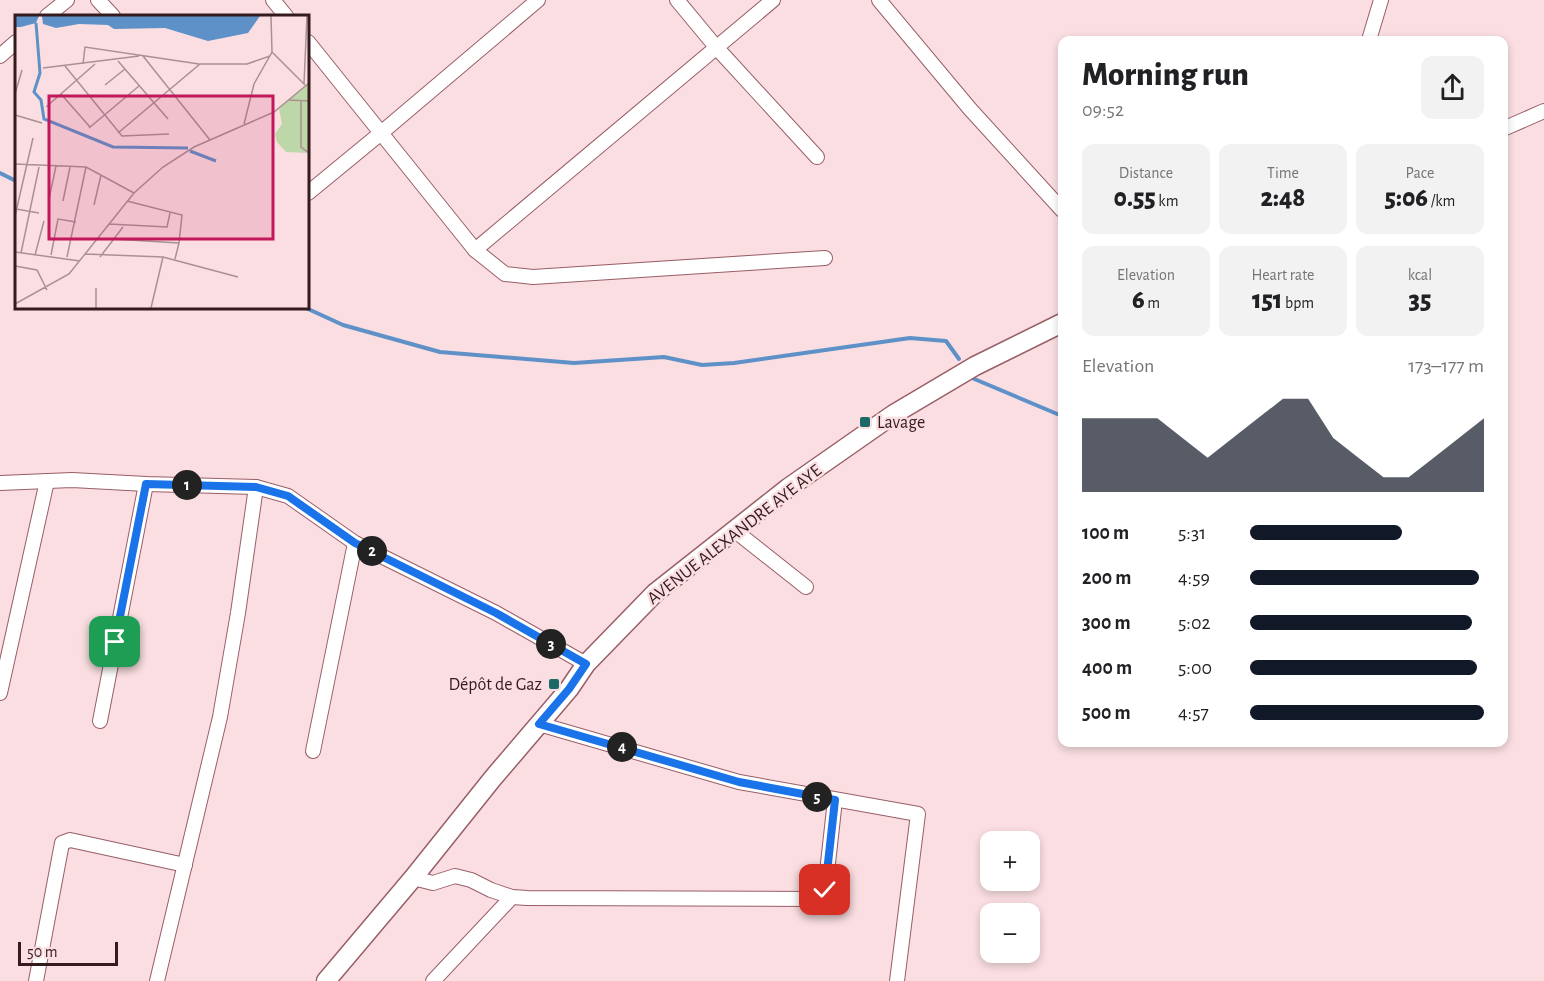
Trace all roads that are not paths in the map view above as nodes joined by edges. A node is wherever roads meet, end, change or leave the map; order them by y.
1 (67, 0) edge
2 (98, 0) edge
3 (273, 0) edge
4 (538, 0) edge
5 (677, 0) edge
6 (773, 0) edge
7 (879, 0) edge
8 (1381, 0) edge
9 (49, 15) edge
10 (112, 15) edge
11 (285, 15) edge
12 (1370, 36) edge
13 (15, 43) edge
14 (309, 43) edge
15 (716, 47) junction
16 (0, 56) edge
17 (1544, 111) edge
18 (1508, 127) edge
19 (381, 133) junction
20 (817, 157) dead end
21 (309, 192) edge
22 (1058, 206) edge
23 (475, 250) junction
24 (825, 258) dead end
25 (1058, 325) edge
26 (47, 481) junction
27 (0, 483) edge
28 (146, 484) junction
29 (256, 487) junction
30 (734, 530) junction
31 (355, 543) junction
32 (806, 587) dead end
33 (586, 664) junction
34 (0, 693) edge
35 (100, 721) dead end
36 (539, 724) junction
37 (313, 751) dead end
38 (835, 800) junction
39 (184, 865) junction
40 (413, 878) junction
41 (512, 897) junction
42 (36, 981) edge
43 (157, 981) edge
44 (326, 981) edge
45 (433, 981) edge
46 (897, 981) edge

1 - 9 street
2 - 10 street
3 - 11 street
4 - 19 street
5 - 15 street
6 - 15 street
7 - 22 street
8 - 12 street
13 - 16 street
14 - 19 street
15 - 20 street
15 - 23 street
17 - 18 street
19 - 21 street
19 - 23 street
23 - 24 street
25 - 30 street, AVENUE ALEXANDRE AYE AYE
26 - 27 street
26 - 28 street
26 - 34 street
28 - 29 street
28 - 35 street
29 - 31 street
29 - 39 street
30 - 32 street
30 - 33 street, AVENUE ALEXANDRE AYE AYE
31 - 33 street
31 - 37 street
33 - 36 street, AVENUE ALEXANDRE AYE AYE
36 - 38 street
36 - 40 street, AVENUE ALEXANDRE AYE AYE
38 - 41 street
38 - 46 street
39 - 42 street
39 - 43 street
40 - 41 street
40 - 44 street, AVENUE ALEXANDRE AYE AYE
41 - 45 street

